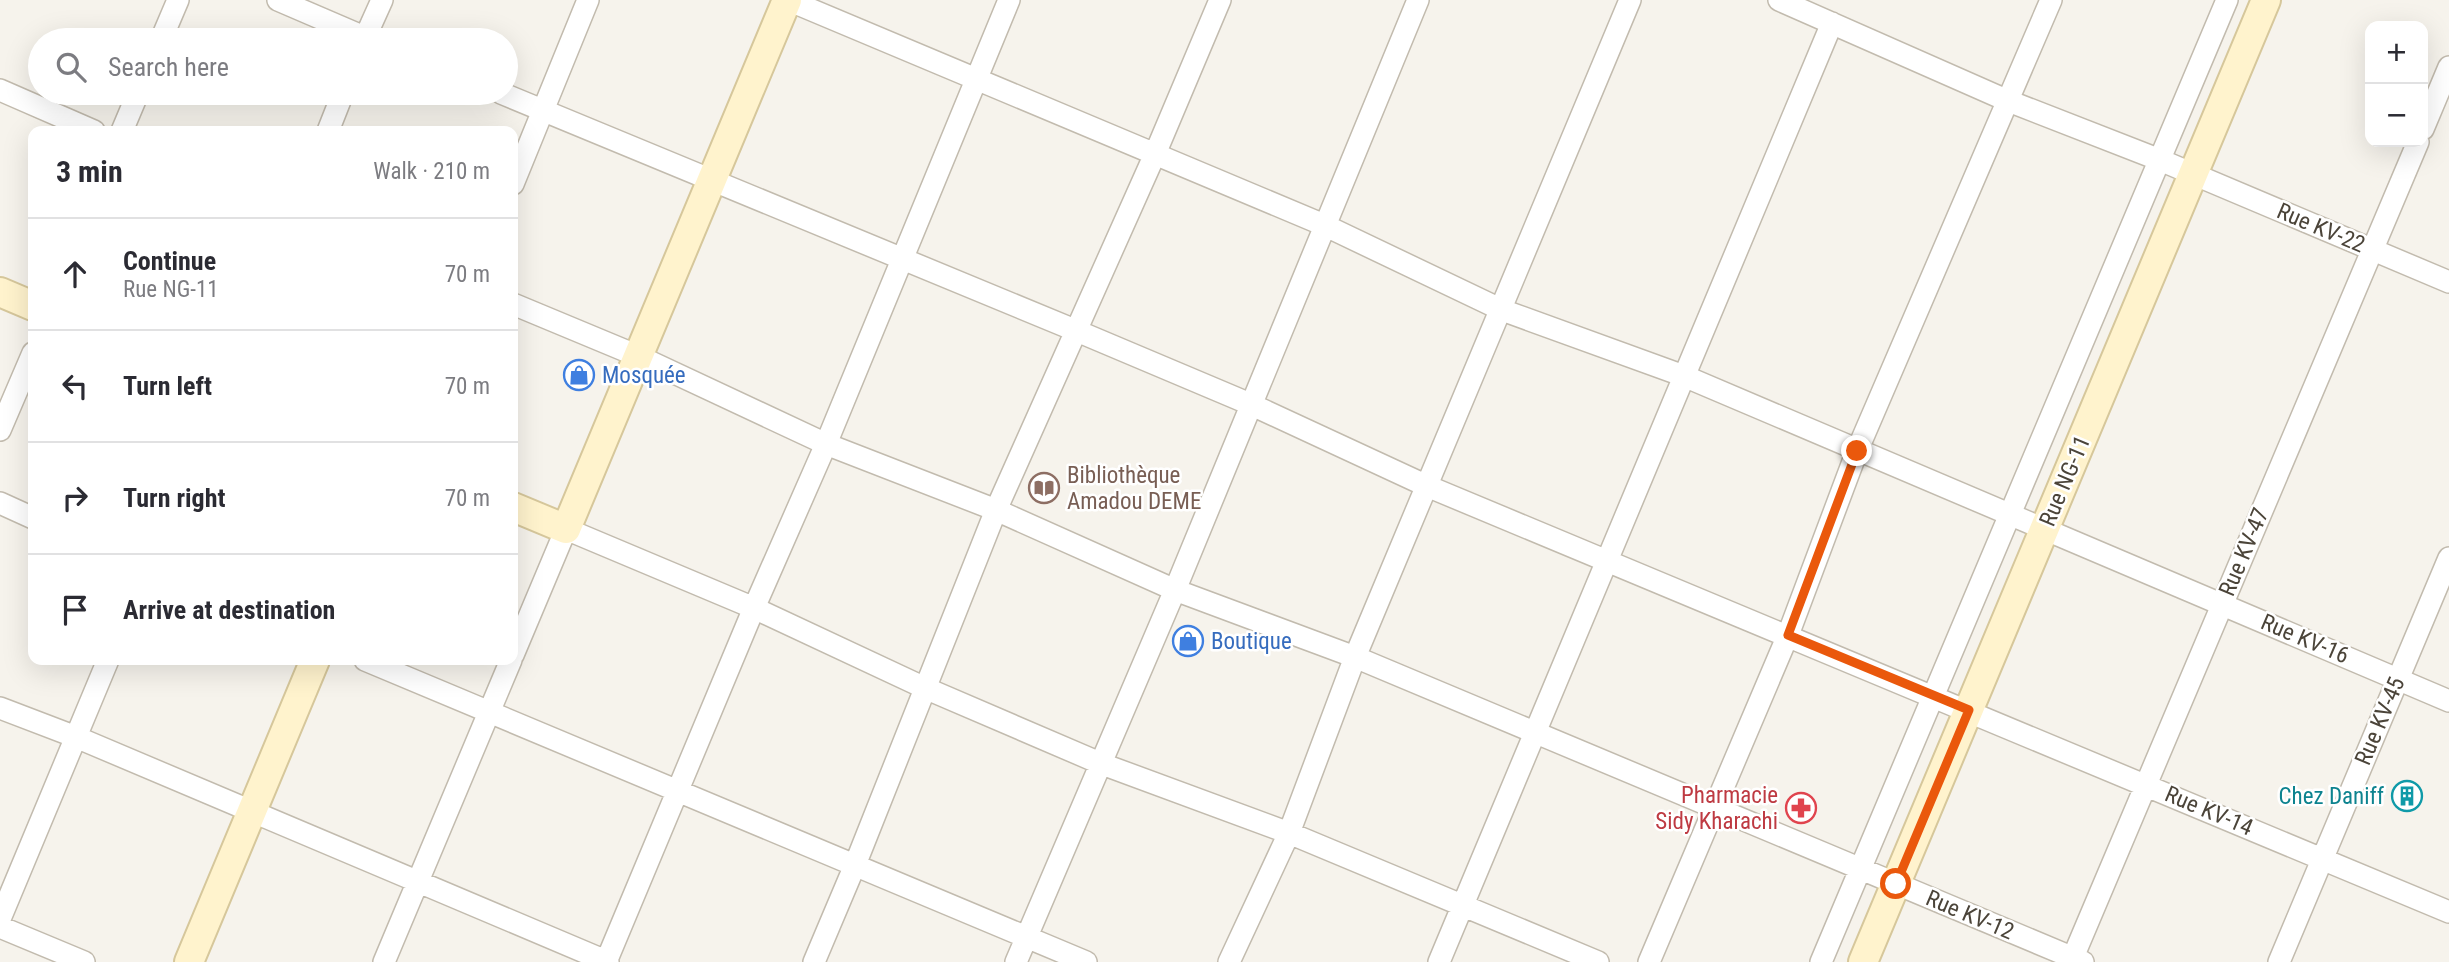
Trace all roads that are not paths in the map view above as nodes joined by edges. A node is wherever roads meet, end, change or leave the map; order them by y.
1 (178, 0) edge
2 (278, 0) edge
3 (382, 0) edge
4 (588, 0) edge
5 (788, 0) edge
6 (1009, 0) edge
7 (1220, 0) edge
8 (1418, 0) edge
9 (1630, 0) edge
10 (2050, 0) edge
11 (2227, 0) edge
12 (2266, 0) edge
13 (1790, 2) edge
14 (1832, 23) junction
15 (165, 28) edge
16 (342, 28) edge
17 (371, 28) edge
18 (2449, 67) edge
19 (976, 79) junction
20 (0, 90) edge
21 (518, 100) edge
22 (2006, 100) junction
23 (28, 102) edge
24 (34, 105) edge
25 (133, 105) edge
26 (338, 105) edge
27 (544, 110) junction
28 (2428, 117) edge
29 (83, 126) edge
30 (124, 126) edge
31 (330, 126) edge
32 (2415, 147) edge
33 (1155, 154) junction
34 (2160, 160) junction
35 (518, 172) edge
36 (2193, 174) junction
37 (711, 178) junction
38 (1324, 225) junction
39 (2372, 250) junction
40 (902, 261) junction
41 (2449, 282) edge
42 (0, 292) edge
43 (28, 304) edge
44 (518, 306) edge
45 (1502, 310) junction
46 (1077, 331) junction
47 (638, 356) junction
48 (28, 365) edge
49 (1684, 376) junction
50 (1250, 404) junction
51 (0, 430) edge
52 (826, 444) junction
53 (1857, 451) junction
54 (1427, 486) junction
55 (0, 503) edge
56 (518, 509) edge
57 (996, 510) junction
58 (2011, 513) junction
59 (28, 516) edge
60 (2045, 527) junction
61 (566, 529) junction
62 (2449, 558) edge
63 (1607, 560) junction
64 (1175, 590) junction
65 (2222, 603) junction
66 (754, 608) junction
67 (1788, 635) junction
68 (518, 643) edge
69 (1355, 657) junction
70 (106, 665) edge
71 (312, 665) edge
72 (377, 665) edge
73 (509, 665) edge
74 (2398, 678) junction
75 (925, 688) junction
76 (1935, 696) junction
77 (2449, 701) edge
78 (0, 708) edge
79 (1969, 710) junction
80 (489, 712) junction
81 (1535, 733) junction
82 (76, 737) junction
83 (1102, 764) junction
84 (2146, 785) junction
85 (678, 791) junction
86 (1714, 808) junction
87 (252, 811) junction
88 (1289, 834) junction
89 (2322, 859) junction
90 (855, 865) junction
91 (1861, 870) junction
92 (418, 881) junction
93 (1896, 884) junction
94 (1463, 905) junction
95 (2449, 912) edge
96 (0, 919) edge
97 (0, 927) edge
98 (1026, 937) junction
99 (2076, 961) edge
100 (84, 962) edge
101 (189, 962) edge
102 (384, 962) edge
103 (607, 962) edge
104 (814, 962) edge
105 (1016, 962) edge
106 (1086, 962) edge
107 (1230, 962) edge
108 (1439, 962) edge
109 (1598, 962) edge
110 (1649, 962) edge
111 (1821, 962) edge
112 (1863, 962) edge
113 (2278, 962) edge

1 - 15 street
2 - 16 street
3 - 17 street
4 - 27 street
5 - 19 street, Rue KV-16
5 - 37 street
6 - 19 street
7 - 33 street
8 - 38 street
9 - 45 street
10 - 22 street
11 - 34 street
12 - 36 street, Rue NG-11
13 - 14 street, Rue KV-22
14 - 22 street, Rue KV-22
14 - 49 street
18 - 28 street
19 - 33 street, Rue KV-16
19 - 40 street
20 - 23 street
21 - 27 street, Rue KV-14
22 - 34 street, Rue KV-22
22 - 53 street
24 - 29 street
25 - 30 street
26 - 31 street
27 - 35 street
27 - 37 street, Rue KV-14
32 - 39 street, Rue KV-47
33 - 38 street, Rue KV-16
33 - 46 street
34 - 36 street, Rue KV-22
34 - 58 street
36 - 39 street, Rue KV-22
36 - 60 street, Rue NG-11
37 - 40 street, Rue KV-14
37 - 47 street
38 - 45 street, Rue KV-16
38 - 50 street
39 - 41 street, Rue KV-22
39 - 65 street, Rue KV-47
40 - 46 street, Rue KV-14
40 - 52 street
42 - 43 street
44 - 47 street, Rue KV-12
45 - 49 street, Rue KV-16
45 - 54 street
46 - 50 street, Rue KV-14
46 - 57 street
47 - 52 street, Rue KV-12
47 - 61 street
48 - 51 street
49 - 53 street, Rue KV-16
49 - 63 street
50 - 54 street, Rue KV-14
50 - 64 street
52 - 57 street, Rue KV-12
52 - 66 street
53 - 58 street, Rue KV-16
53 - 67 street
54 - 63 street, Rue KV-14
54 - 69 street
55 - 59 street
56 - 61 street
57 - 64 street, Rue KV-12
57 - 75 street
58 - 60 street, Rue KV-16
58 - 76 street
60 - 65 street, Rue KV-16
60 - 79 street, Rue NG-11
61 - 66 street
61 - 68 street
62 - 74 street, Rue KV-45
63 - 67 street, Rue KV-14
63 - 81 street
64 - 69 street, Rue KV-12
64 - 83 street
65 - 74 street, Rue KV-16
65 - 84 street, Rue KV-47
66 - 75 street
66 - 85 street
67 - 76 street, Rue KV-14
67 - 86 street
69 - 81 street, Rue KV-12
69 - 88 street
70 - 82 street
71 - 87 street
72 - 80 street
73 - 80 street
74 - 77 street, Rue KV-16
74 - 89 street, Rue KV-45
75 - 83 street
75 - 90 street
76 - 79 street, Rue KV-14
76 - 91 street
78 - 82 street
79 - 84 street, Rue KV-14
79 - 93 street, Rue NG-11
80 - 85 street
80 - 92 street
81 - 86 street, Rue KV-12
81 - 94 street
82 - 87 street
82 - 96 street
83 - 88 street
83 - 98 street
84 - 89 street, Rue KV-14
84 - 99 street, Rue KV-47
85 - 90 street
85 - 103 street
86 - 91 street, Rue KV-12
86 - 110 street
87 - 92 street
87 - 101 street
88 - 94 street
88 - 107 street
89 - 95 street, Rue KV-14
89 - 113 street, Rue KV-45
90 - 98 street
90 - 104 street
91 - 93 street, Rue KV-12
91 - 111 street
92 - 102 street
92 - 103 street
93 - 99 street, Rue KV-12
93 - 112 street, Rue NG-11
94 - 108 street
94 - 109 street
97 - 100 street
98 - 105 street
98 - 106 street

